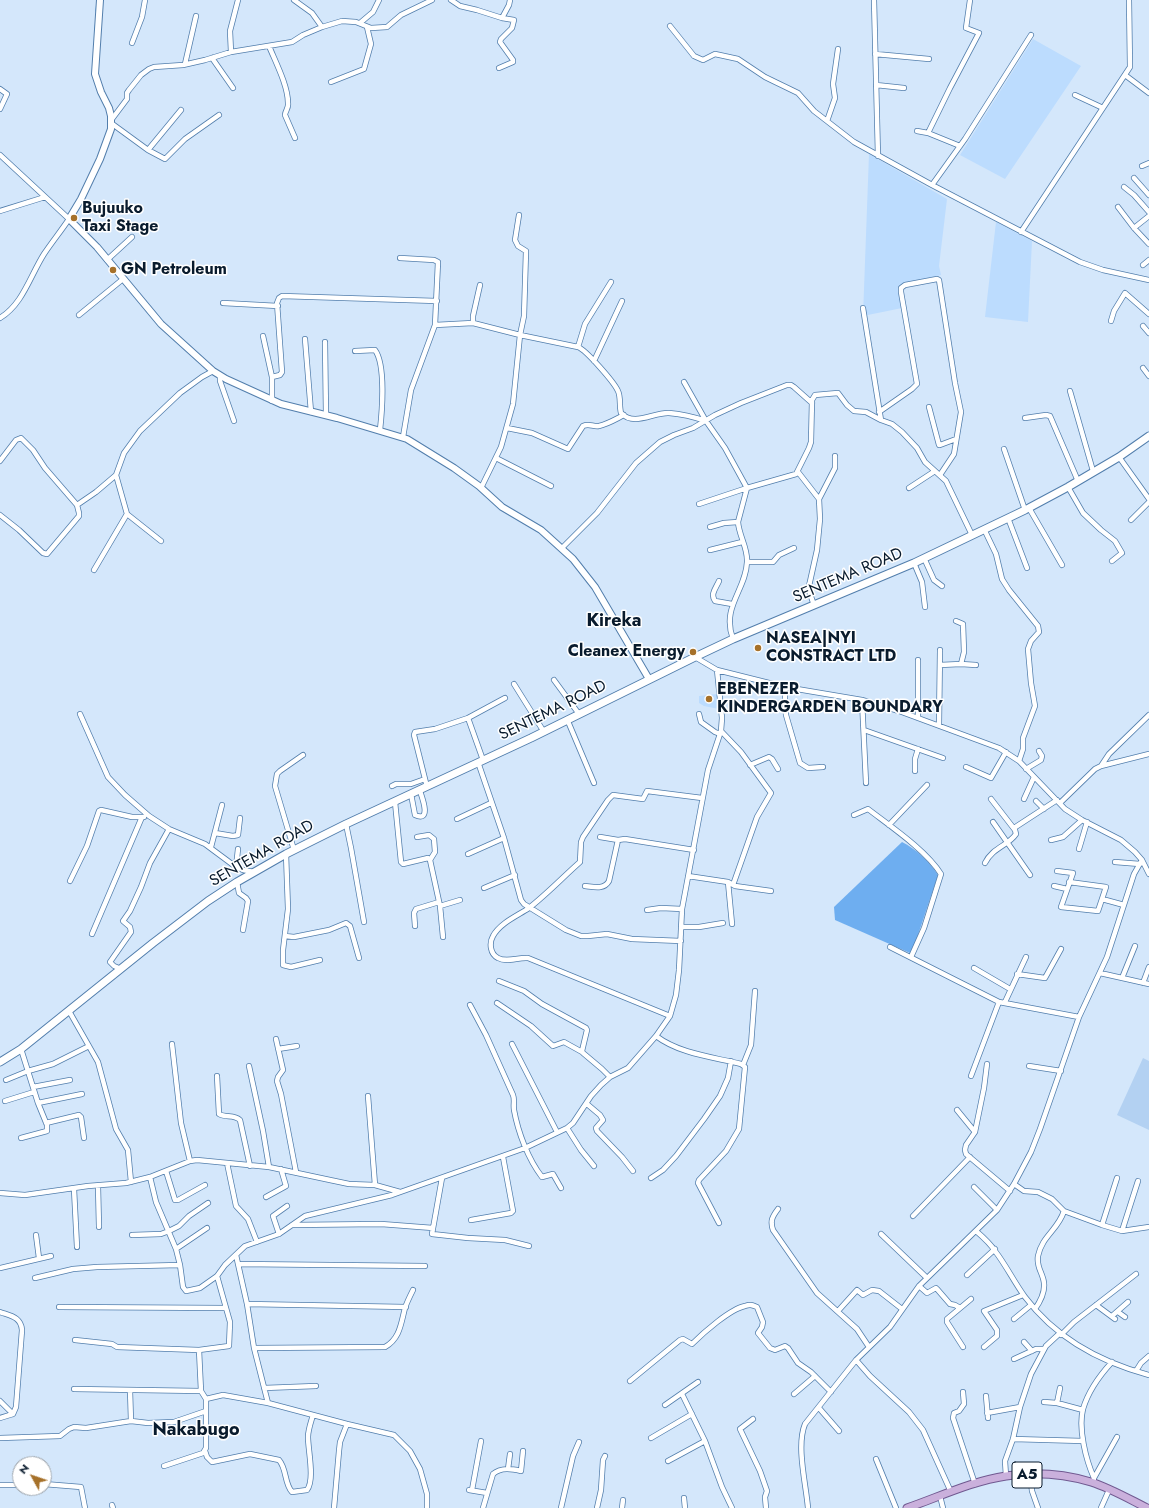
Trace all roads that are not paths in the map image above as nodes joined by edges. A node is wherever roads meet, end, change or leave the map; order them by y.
1 (100, 0) edge
2 (145, 0) edge
3 (238, 0) edge
4 (294, 0) edge
5 (380, 0) edge
6 (432, 0) edge
7 (451, 0) edge
8 (510, 0) edge
9 (874, 0) edge
10 (970, 0) edge
11 (1129, 0) edge
12 (196, 16) dead end
13 (502, 18) junction
14 (360, 23) junction
15 (670, 26) dead end
16 (322, 27) junction
17 (368, 27) junction
18 (1031, 35) dead end
19 (132, 43) dead end
20 (269, 46) junction
21 (838, 49) dead end
22 (231, 52) junction
23 (875, 54) junction
24 (212, 58) junction
25 (929, 59) dead end
26 (185, 64) junction
27 (499, 68) dead end
28 (1125, 75) junction
29 (331, 82) dead end
30 (876, 85) junction
31 (233, 88) dead end
32 (904, 88) dead end
33 (0, 90) edge
34 (1149, 93) edge
35 (1075, 95) dead end
36 (1103, 108) junction
37 (0, 109) edge
38 (181, 110) dead end
39 (218, 115) dead end
40 (112, 121) junction
41 (827, 121) junction
42 (917, 131) dead end
43 (928, 133) junction
44 (295, 138) dead end
45 (960, 146) junction
46 (148, 150) junction
47 (0, 154) edge
48 (878, 156) junction
49 (1149, 163) edge
50 (1142, 166) dead end
51 (1134, 178) dead end
52 (932, 185) junction
53 (1124, 187) dead end
54 (1149, 196) edge
55 (45, 197) junction
56 (1118, 207) dead end
57 (0, 211) edge
58 (1149, 212) edge
59 (519, 215) dead end
60 (1149, 216) edge
61 (69, 219) junction
62 (1134, 228) junction
63 (1021, 232) junction
64 (132, 237) dead end
65 (1149, 244) edge
66 (400, 258) dead end
67 (107, 260) junction
68 (1149, 260) edge
69 (1143, 265) dead end
70 (123, 279) junction
71 (1149, 280) edge
72 (611, 282) dead end
73 (480, 285) dead end
74 (437, 301) junction
75 (622, 301) dead end
76 (223, 303) dead end
77 (278, 306) junction
78 (863, 308) dead end
79 (1149, 314) edge
80 (79, 315) dead end
81 (0, 318) edge
82 (1112, 321) dead end
83 (473, 323) junction
84 (435, 325) junction
85 (1143, 326) dead end
86 (1149, 333) edge
87 (520, 335) junction
88 (263, 336) dead end
89 (305, 339) dead end
90 (325, 342) dead end
91 (578, 347) junction
92 (355, 351) dead end
93 (594, 361) junction
94 (1143, 368) dead end
95 (213, 370) junction
96 (220, 375) junction
97 (1149, 376) edge
98 (272, 377) junction
99 (684, 382) dead end
100 (1070, 391) dead end
101 (272, 401) junction
102 (812, 403) junction
103 (929, 407) dead end
104 (311, 412) junction
105 (879, 412) junction
106 (326, 415) junction
107 (624, 415) junction
108 (1025, 418) dead end
109 (881, 420) junction
110 (234, 421) dead end
111 (706, 421) junction
112 (507, 428) junction
113 (380, 430) junction
114 (1149, 436) edge
115 (403, 437) junction
116 (956, 439) junction
117 (1004, 449) dead end
118 (835, 456) dead end
119 (1119, 457) junction
120 (496, 458) junction
121 (0, 461) edge
122 (935, 470) junction
123 (1093, 471) junction
124 (798, 472) junction
125 (116, 475) junction
126 (940, 476) junction
127 (1078, 481) junction
128 (551, 486) dead end
129 (1068, 487) junction
130 (481, 488) junction
131 (747, 488) junction
132 (909, 488) dead end
133 (819, 499) junction
134 (1149, 501) edge
135 (699, 504) dead end
136 (77, 505) junction
137 (1027, 509) junction
138 (127, 514) junction
139 (0, 515) edge
140 (1008, 518) junction
141 (1131, 520) dead end
142 (738, 522) junction
143 (710, 527) dead end
144 (984, 529) junction
145 (972, 535) junction
146 (161, 541) dead end
147 (742, 542) junction
148 (562, 548) junction
149 (794, 548) dead end
150 (710, 550) dead end
151 (924, 558) junction
152 (1112, 561) dead end
153 (747, 562) junction
154 (914, 563) junction
155 (1062, 565) dead end
156 (1027, 568) dead end
157 (94, 570) dead end
158 (719, 581) dead end
159 (942, 586) dead end
160 (732, 604) junction
161 (814, 605) junction
162 (925, 607) dead end
163 (956, 621) dead end
164 (733, 639) junction
165 (940, 650) dead end
166 (695, 657) junction
167 (918, 660) dead end
168 (961, 664) junction
169 (976, 665) dead end
170 (940, 666) junction
171 (717, 670) junction
172 (649, 679) junction
173 (554, 680) dead end
174 (514, 684) dead end
175 (785, 687) junction
176 (505, 698) dead end
177 (862, 700) junction
178 (80, 714) dead end
179 (579, 714) junction
180 (699, 714) dead end
181 (1149, 715) edge
182 (468, 718) junction
183 (918, 718) junction
184 (567, 719) junction
185 (939, 725) junction
186 (864, 730) junction
187 (544, 732) junction
188 (721, 732) junction
189 (918, 749) junction
190 (1039, 751) dead end
191 (1006, 752) junction
192 (1149, 754) edge
193 (303, 755) dead end
194 (943, 758) dead end
195 (480, 761) junction
196 (1019, 761) junction
197 (750, 765) junction
198 (1101, 766) junction
199 (823, 767) dead end
200 (966, 767) dead end
201 (778, 769) dead end
202 (1026, 769) junction
203 (915, 771) dead end
204 (1034, 777) junction
205 (425, 779) junction
206 (594, 783) dead end
207 (866, 783) dead end
208 (927, 785) dead end
209 (392, 786) dead end
210 (427, 787) junction
211 (420, 791) junction
212 (411, 794) junction
213 (702, 798) junction
214 (991, 798) dead end
215 (1024, 799) dead end
216 (1036, 801) dead end
217 (395, 802) junction
218 (491, 802) junction
219 (1059, 802) junction
220 (222, 805) dead end
221 (1044, 809) junction
222 (854, 815) dead end
223 (149, 816) junction
224 (142, 817) junction
225 (240, 818) dead end
226 (457, 819) dead end
227 (1084, 821) junction
228 (993, 822) dead end
229 (346, 824) junction
230 (889, 825) junction
231 (1014, 828) junction
232 (169, 829) junction
233 (215, 833) junction
234 (417, 837) dead end
235 (600, 837) dead end
236 (504, 838) junction
237 (618, 840) junction
238 (1051, 840) dead end
239 (1007, 842) junction
240 (211, 847) junction
241 (238, 849) dead end
242 (1079, 849) dead end
243 (294, 850) junction
244 (694, 850) junction
245 (286, 854) junction
246 (468, 854) dead end
247 (430, 860) junction
248 (1115, 862) dead end
249 (1141, 862) junction
250 (985, 863) dead end
251 (236, 867) junction
252 (1057, 871) dead end
253 (254, 872) junction
254 (1149, 874) edge
255 (515, 875) junction
256 (1030, 875) dead end
257 (688, 876) junction
258 (70, 881) dead end
259 (237, 882) junction
260 (1069, 882) junction
261 (730, 883) junction
262 (585, 886) dead end
263 (1054, 886) dead end
264 (484, 888) dead end
265 (1067, 889) junction
266 (771, 891) dead end
267 (1102, 899) junction
268 (460, 900) dead end
269 (439, 904) junction
270 (1124, 905) junction
271 (529, 908) junction
272 (682, 909) junction
273 (647, 910) dead end
274 (364, 922) dead end
275 (723, 923) dead end
276 (732, 924) dead end
277 (415, 926) dead end
278 (682, 926) junction
279 (243, 930) dead end
280 (92, 934) dead end
281 (285, 936) junction
282 (443, 937) dead end
283 (681, 941) junction
284 (1135, 946) dead end
285 (890, 947) dead end
286 (1061, 949) dead end
287 (911, 957) junction
288 (1026, 957) dead end
289 (359, 958) dead end
290 (320, 960) dead end
291 (1149, 967) edge
292 (974, 968) dead end
293 (121, 969) junction
294 (1100, 973) junction
295 (1017, 974) junction
296 (1122, 978) junction
297 (499, 981) dead end
298 (1142, 983) junction
299 (1149, 984) edge
300 (1010, 989) junction
301 (755, 991) dead end
302 (999, 1002) junction
303 (1004, 1002) junction
304 (497, 1003) dead end
305 (470, 1005) dead end
306 (69, 1011) junction
307 (670, 1016) junction
308 (1079, 1017) junction
309 (656, 1036) junction
310 (276, 1040) dead end
311 (172, 1044) dead end
312 (512, 1044) dead end
313 (89, 1046) junction
314 (297, 1046) dead end
315 (21, 1048) junction
316 (278, 1049) junction
317 (582, 1052) junction
318 (731, 1061) junction
319 (0, 1062) edge
320 (987, 1064) dead end
321 (744, 1065) junction
322 (248, 1066) dead end
323 (1030, 1066) dead end
324 (28, 1071) junction
325 (1061, 1071) junction
326 (217, 1076) dead end
327 (971, 1076) dead end
328 (610, 1077) junction
329 (6, 1080) dead end
330 (70, 1080) dead end
331 (34, 1090) junction
332 (82, 1094) dead end
333 (368, 1096) dead end
334 (5, 1101) dead end
335 (38, 1103) junction
336 (587, 1104) junction
337 (957, 1110) dead end
338 (46, 1123) junction
339 (567, 1128) junction
340 (558, 1132) junction
341 (976, 1132) junction
342 (21, 1138) dead end
343 (84, 1138) dead end
344 (525, 1148) junction
345 (503, 1157) junction
346 (970, 1157) junction
347 (190, 1162) junction
348 (227, 1163) junction
349 (250, 1166) junction
350 (594, 1166) dead end
351 (269, 1167) junction
352 (281, 1169) junction
353 (166, 1171) junction
354 (633, 1171) dead end
355 (296, 1172) junction
356 (150, 1177) junction
357 (442, 1178) junction
358 (651, 1178) dead end
359 (1117, 1178) dead end
360 (1138, 1181) dead end
361 (131, 1182) junction
362 (1014, 1184) junction
363 (205, 1185) dead end
364 (375, 1185) junction
365 (98, 1186) junction
366 (974, 1187) dead end
367 (561, 1188) dead end
368 (74, 1189) junction
369 (1010, 1191) junction
370 (400, 1192) junction
371 (0, 1193) edge
372 (266, 1197) dead end
373 (208, 1203) dead end
374 (287, 1206) dead end
375 (778, 1209) dead end
376 (997, 1210) junction
377 (1064, 1210) junction
378 (913, 1216) dead end
379 (471, 1220) dead end
380 (719, 1223) dead end
381 (292, 1225) junction
382 (1102, 1225) junction
383 (99, 1227) dead end
384 (1149, 1227) edge
385 (207, 1228) dead end
386 (433, 1228) junction
387 (169, 1231) junction
388 (976, 1231) junction
389 (1122, 1231) junction
390 (279, 1234) junction
391 (881, 1234) dead end
392 (36, 1235) dead end
393 (132, 1235) dead end
394 (256, 1242) junction
395 (530, 1246) dead end
396 (77, 1248) dead end
397 (176, 1249) junction
398 (994, 1249) junction
399 (236, 1255) junction
400 (51, 1256) dead end
401 (39, 1258) junction
402 (238, 1264) junction
403 (180, 1265) junction
404 (425, 1266) dead end
405 (0, 1268) edge
406 (966, 1274) dead end
407 (1136, 1274) dead end
408 (217, 1276) junction
409 (35, 1278) dead end
410 (927, 1278) junction
411 (919, 1286) junction
412 (413, 1290) dead end
413 (1023, 1295) junction
414 (971, 1299) dead end
415 (1128, 1302) dead end
416 (247, 1304) junction
417 (1031, 1304) junction
418 (1096, 1304) junction
419 (59, 1307) dead end
420 (406, 1307) junction
421 (226, 1308) junction
422 (960, 1308) junction
423 (902, 1309) junction
424 (1035, 1310) junction
425 (838, 1311) junction
426 (0, 1312) edge
427 (1118, 1312) junction
428 (1125, 1317) dead end
429 (1014, 1319) dead end
430 (1060, 1334) junction
431 (75, 1340) dead end
432 (1024, 1342) dead end
433 (963, 1346) dead end
434 (984, 1347) dead end
435 (254, 1348) junction
436 (869, 1348) junction
437 (1044, 1349) junction
438 (199, 1350) junction
439 (1032, 1351) junction
440 (1149, 1356) edge
441 (1014, 1359) dead end
442 (856, 1360) junction
443 (1112, 1362) junction
444 (1136, 1371) junction
445 (1149, 1374) edge
446 (815, 1376) junction
447 (630, 1381) dead end
448 (698, 1382) dead end
449 (316, 1386) dead end
450 (264, 1388) junction
451 (1060, 1388) dead end
452 (74, 1389) dead end
453 (130, 1390) junction
454 (201, 1391) junction
455 (831, 1392) junction
456 (963, 1392) dead end
457 (682, 1394) junction
458 (794, 1394) dead end
459 (986, 1396) dead end
460 (206, 1399) junction
461 (0, 1402) edge
462 (1044, 1402) dead end
463 (268, 1403) junction
464 (1057, 1403) junction
465 (665, 1405) dead end
466 (1020, 1407) junction
467 (819, 1408) junction
468 (1083, 1410) junction
469 (206, 1411) junction
470 (13, 1414) junction
471 (692, 1414) junction
472 (313, 1415) junction
473 (0, 1418) edge
474 (753, 1419) dead end
475 (131, 1421) junction
476 (347, 1424) junction
477 (839, 1431) dead end
478 (1117, 1437) dead end
479 (0, 1438) edge
480 (651, 1438) dead end
481 (1013, 1439) junction
482 (481, 1441) dead end
483 (1083, 1441) junction
484 (580, 1442) dead end
485 (705, 1442) junction
486 (205, 1451) junction
487 (524, 1452) dead end
488 (510, 1454) dead end
489 (605, 1456) dead end
490 (876, 1459) dead end
491 (668, 1462) dead end
492 (164, 1466) dead end
493 (508, 1469) junction
494 (1030, 1475) junction
495 (1006, 1476) junction
496 (1093, 1481) junction
497 (976, 1484) junction
498 (0, 1485) edge
499 (12, 1485) edge
500 (52, 1485) edge
501 (1109, 1490) junction
502 (951, 1492) junction
503 (487, 1493) junction
504 (940, 1496) junction
505 (684, 1498) dead end
506 (623, 1500) dead end
507 (85, 1508) edge
508 (334, 1508) edge
509 (427, 1508) edge
510 (484, 1508) edge
511 (561, 1508) edge
512 (597, 1508) edge
513 (622, 1508) edge
514 (685, 1508) edge
515 (732, 1508) edge
516 (766, 1508) edge
517 (808, 1508) edge
518 (896, 1508) edge
519 (907, 1508) edge
520 (943, 1508) edge
521 (1038, 1508) edge
522 (1101, 1508) edge
523 (1147, 1508) edge

1 - 40 street
2 - 19 street
3 - 22 street
4 - 16 street
5 - 14 street
6 - 17 street
7 - 13 street
8 - 13 street
9 - 23 street
10 - 43 street
11 - 28 street
12 - 26 street
13 - 27 street
14 - 16 street
14 - 17 street
15 - 41 street
16 - 20 street
17 - 29 street
18 - 45 street
20 - 22 street
20 - 44 street
21 - 41 street
22 - 24 street
23 - 25 street
23 - 30 street
24 - 26 street
24 - 31 street
26 - 40 street
28 - 34 street
28 - 36 street
30 - 32 street
30 - 48 street
33 - 37 street
35 - 36 street
36 - 63 street
38 - 46 street
39 - 46 street
40 - 46 street
40 - 61 street
41 - 48 street
42 - 43 street
43 - 45 street
45 - 52 street
47 - 55 street
48 - 52 street
49 - 50 street
51 - 54 street
52 - 63 street
53 - 58 street
55 - 57 street
55 - 61 street
56 - 62 street
59 - 87 street
60 - 62 street
61 - 67 street
61 - 81 street
62 - 65 street
63 - 71 street
64 - 67 street
66 - 74 street
67 - 70 street
68 - 69 street
70 - 80 street
70 - 95 street
72 - 91 street
73 - 83 street
74 - 77 street
74 - 84 street
75 - 93 street
76 - 77 street
77 - 98 street
78 - 105 street
79 - 82 street
83 - 84 street
83 - 87 street
84 - 115 street
85 - 86 street
87 - 91 street
87 - 112 street
88 - 98 street
89 - 104 street
90 - 106 street
91 - 93 street
92 - 113 street
93 - 107 street
94 - 97 street
95 - 96 street
95 - 125 street
96 - 101 street
96 - 110 street
98 - 101 street
99 - 111 street
100 - 123 street
101 - 104 street
102 - 109 street
102 - 111 street
102 - 124 street
103 - 116 street
104 - 106 street
105 - 109 street
105 - 116 street
106 - 113 street
107 - 111 street
107 - 112 street
108 - 127 street
109 - 122 street
111 - 131 street
111 - 148 street
112 - 120 street
113 - 115 street
114 - 119 main road, SENTEMA ROAD
115 - 130 street
116 - 126 street
117 - 137 street
118 - 133 street
119 - 123 main road, SENTEMA ROAD
119 - 134 street
120 - 128 street
120 - 130 street
121 - 136 street
122 - 126 street
122 - 132 street
123 - 127 main road, SENTEMA ROAD
124 - 131 street
124 - 133 street
125 - 136 street
125 - 138 street
126 - 145 street
127 - 129 main road, SENTEMA ROAD
129 - 137 main road, SENTEMA ROAD
129 - 152 street
130 - 148 street
131 - 135 street
131 - 142 street
133 - 161 street
134 - 141 street
136 - 139 street
137 - 140 main road, SENTEMA ROAD
137 - 155 street
138 - 146 street
138 - 157 street
140 - 144 main road, SENTEMA ROAD
140 - 156 street
142 - 143 street
142 - 147 street
144 - 145 main road, SENTEMA ROAD
144 - 196 street
145 - 151 main road, SENTEMA ROAD
147 - 150 street
147 - 153 street
148 - 172 street
149 - 153 street
151 - 154 main road, SENTEMA ROAD
151 - 159 street
153 - 160 street
154 - 161 main road, SENTEMA ROAD
154 - 162 street
158 - 160 street
160 - 164 street
161 - 164 main road, SENTEMA ROAD
163 - 168 street
164 - 166 main road, SENTEMA ROAD
165 - 170 street
166 - 171 street
166 - 172 main road, SENTEMA ROAD
167 - 183 street
168 - 169 street
168 - 170 street
170 - 185 street
171 - 175 street
171 - 188 street
172 - 179 main road, SENTEMA ROAD
173 - 179 street
174 - 187 street
175 - 177 street
175 - 199 street
176 - 182 street
177 - 183 street
177 - 186 street
178 - 223 street
179 - 184 main road, SENTEMA ROAD
180 - 188 street
181 - 198 street
182 - 195 street
182 - 205 street
183 - 185 street
184 - 187 main road, SENTEMA ROAD
184 - 206 street
185 - 191 street
186 - 189 street
186 - 207 street
187 - 195 main road, SENTEMA ROAD
188 - 197 street
188 - 213 street
189 - 194 street
189 - 203 street
190 - 202 street
191 - 196 street
191 - 200 street
192 - 198 street
193 - 243 street
195 - 210 main road, SENTEMA ROAD
195 - 218 street
196 - 202 street
197 - 201 street
197 - 261 street
198 - 219 street
202 - 204 street
204 - 215 street
204 - 219 street
205 - 209 street
205 - 210 street
208 - 230 street
210 - 211 main road, SENTEMA ROAD
211 - 212 main road, SENTEMA ROAD
211 - 212 street
212 - 217 main road, SENTEMA ROAD
213 - 244 street
213 - 271 street
214 - 231 street
216 - 221 street
217 - 229 main road, SENTEMA ROAD
217 - 247 street
218 - 226 street
218 - 236 street
219 - 221 street
219 - 227 street
220 - 233 street
221 - 231 street
222 - 230 street
223 - 224 street
223 - 232 street
224 - 258 street
224 - 280 street
225 - 233 street
227 - 238 street
227 - 242 street
227 - 249 street
228 - 239 street
229 - 243 main road, SENTEMA ROAD
229 - 274 street
230 - 287 street
231 - 239 street
232 - 240 street
232 - 293 street
233 - 240 street
234 - 247 street
235 - 237 street
236 - 246 street
236 - 255 street
237 - 244 street
237 - 262 street
239 - 250 street
239 - 256 street
240 - 251 street
241 - 251 street
243 - 245 main road, SENTEMA ROAD
244 - 257 street
245 - 253 main road, SENTEMA ROAD
245 - 281 street
247 - 269 street
248 - 249 street
249 - 254 street
249 - 270 street
251 - 253 street
252 - 260 street
253 - 259 main road, SENTEMA ROAD
255 - 264 street
255 - 271 street
257 - 261 street
257 - 272 street
259 - 279 street
259 - 293 main road, SENTEMA ROAD
260 - 265 street
260 - 267 street
261 - 266 street
261 - 276 street
263 - 265 street
265 - 267 street
267 - 270 street
268 - 269 street
269 - 277 street
269 - 282 street
270 - 294 street
271 - 283 street
271 - 307 street
272 - 273 street
272 - 278 street
275 - 278 street
278 - 283 street
281 - 289 street
281 - 290 street
283 - 307 street
284 - 296 street
285 - 287 street
286 - 295 street
287 - 302 street
288 - 295 street
291 - 298 street
292 - 300 street
293 - 306 main road, SENTEMA ROAD
294 - 296 street
294 - 308 street
295 - 300 street
296 - 298 street
297 - 317 street
298 - 299 street
300 - 303 street
301 - 321 street
302 - 303 street
302 - 327 street
303 - 308 street
304 - 317 street
305 - 344 street
306 - 313 street
306 - 315 main road, SENTEMA ROAD
307 - 309 street
308 - 325 street
309 - 318 street
309 - 328 street
310 - 316 street
311 - 347 street
312 - 340 street
313 - 324 street
313 - 361 street
314 - 316 street
315 - 319 main road, SENTEMA ROAD
315 - 324 street
316 - 355 street
317 - 328 street
318 - 321 street
318 - 358 street
320 - 341 street
321 - 380 street
322 - 351 street
323 - 325 street
324 - 329 street
324 - 331 street
325 - 362 street
326 - 349 street
328 - 336 street
330 - 331 street
331 - 334 street
331 - 335 street
332 - 335 street
333 - 364 street
335 - 338 street
336 - 339 street
336 - 354 street
337 - 341 street
338 - 342 street
338 - 343 street
339 - 340 street
339 - 350 street
340 - 344 street
341 - 346 street
344 - 345 street
344 - 367 street
345 - 357 street
345 - 379 street
346 - 369 street
346 - 378 street
347 - 348 street
347 - 353 street
348 - 349 street
348 - 394 street
349 - 351 street
351 - 352 street
352 - 355 street
352 - 372 street
353 - 356 street
353 - 363 street
355 - 364 street
356 - 361 street
356 - 387 street
357 - 370 street
357 - 386 street
359 - 382 street
360 - 389 street
361 - 365 street
362 - 369 street
362 - 377 street
364 - 370 street
365 - 368 street
365 - 383 street
366 - 376 street
368 - 371 street
368 - 396 street
369 - 376 street
370 - 381 street
373 - 387 street
374 - 390 street
375 - 425 street
376 - 388 street
377 - 382 street
377 - 424 street
381 - 386 street
381 - 390 street
382 - 389 street
384 - 389 street
385 - 397 street
386 - 395 street
387 - 393 street
387 - 397 street
388 - 398 street
388 - 410 street
390 - 394 street
391 - 410 street
392 - 401 street
394 - 399 street
397 - 403 street
398 - 406 street
398 - 413 street
399 - 402 street
399 - 408 street
400 - 401 street
401 - 405 street
402 - 404 street
402 - 416 street
403 - 408 street
403 - 409 street
407 - 418 street
408 - 421 street
410 - 411 street
411 - 422 street
411 - 423 street
412 - 420 street
413 - 417 street
413 - 434 street
414 - 422 street
415 - 427 street
416 - 420 street
416 - 435 street
417 - 424 street
417 - 429 street
418 - 427 street
418 - 430 street
419 - 421 street
420 - 435 street
421 - 438 street
422 - 433 street
423 - 425 street
423 - 436 street
424 - 430 street
425 - 436 street
426 - 470 street
427 - 428 street
430 - 437 street
430 - 443 street
431 - 438 street
432 - 439 street
435 - 450 street
436 - 442 street
437 - 439 street
437 - 466 street
438 - 454 street
439 - 441 street
440 - 444 street
442 - 455 street
442 - 502 street
443 - 444 street
443 - 468 street
444 - 445 street
446 - 447 street
446 - 455 street
446 - 458 street
448 - 457 street
449 - 450 street
450 - 463 street
451 - 464 street
452 - 453 street
453 - 454 street
453 - 475 street
454 - 460 street
455 - 467 street
456 - 497 street
457 - 465 street
457 - 471 street
459 - 466 street
460 - 463 street
460 - 469 street
461 - 470 street
462 - 464 street
463 - 472 street
464 - 468 street
466 - 481 street
467 - 477 street
467 - 517 street
468 - 483 street
469 - 475 street
469 - 486 street
470 - 473 street
471 - 480 street
471 - 485 street
472 - 476 street
472 - 486 street
474 - 516 street
475 - 479 street
476 - 508 street
476 - 509 street
478 - 496 street
481 - 483 street
481 - 495 street
482 - 503 street
483 - 496 street
484 - 511 street
485 - 491 street
485 - 515 street
486 - 492 street
487 - 493 street
488 - 493 street
489 - 512 street
490 - 518 street
493 - 503 street
494 - 495 main road, A5
494 - 496 main road, A5
494 - 521 street
495 - 497 main road, A5
496 - 501 main road, A5
497 - 502 main road, A5
498 - 499 street
500 - 507 street
501 - 522 street
501 - 523 main road, A5
502 - 504 main road, A5
503 - 510 street
504 - 519 main road, A5
504 - 520 street
505 - 514 street
506 - 513 street

